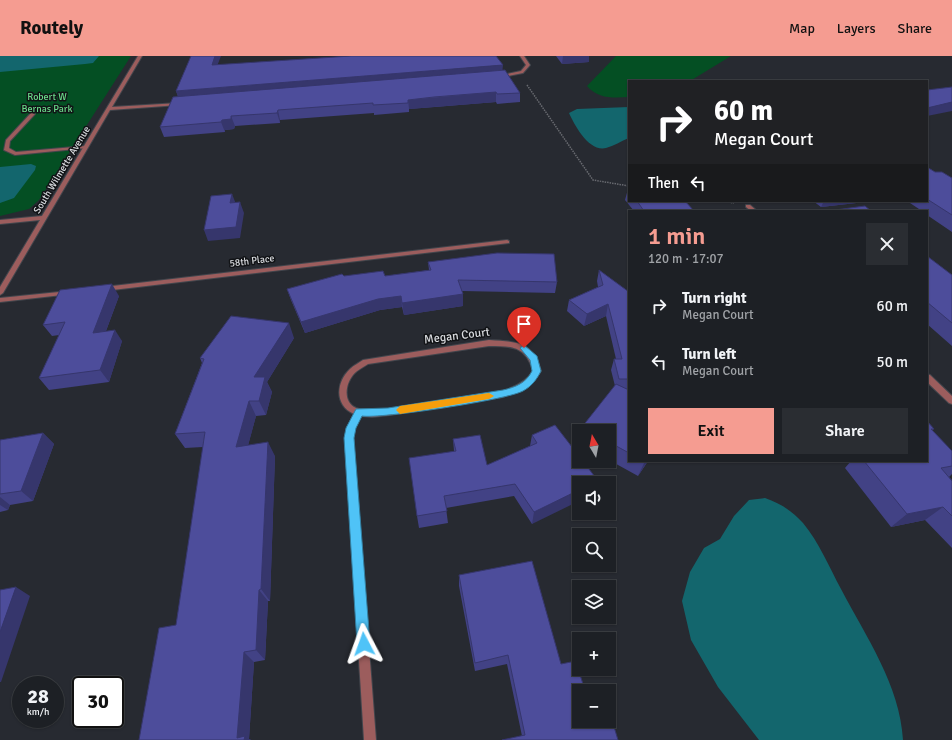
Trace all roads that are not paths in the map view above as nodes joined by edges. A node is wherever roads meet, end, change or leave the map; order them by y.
1 (140, 56) edge
2 (522, 56) edge
3 (495, 77) edge
4 (187, 103) edge
5 (108, 110) junction
6 (33, 114) dead end
7 (86, 147) junction
8 (748, 206) dead end
9 (753, 210) edge
10 (44, 218) junction
11 (0, 222) edge
12 (507, 242) dead end
13 (95, 290) edge
14 (79, 291) edge
15 (0, 293) edge
16 (0, 300) edge
17 (928, 378) edge
18 (952, 401) edge
19 (359, 412) junction
20 (370, 740) edge

1 - 5 street, South Wilmette Avenue
2 - 3 street
4 - 5 street
5 - 7 street, South Wilmette Avenue
6 - 7 street
7 - 10 street, South Wilmette Avenue
8 - 9 street
10 - 11 street
10 - 15 street, South Wilmette Avenue
12 - 13 street, 58th Place
14 - 16 street
17 - 18 street
19 - 19 street, Megan Court
19 - 20 street

